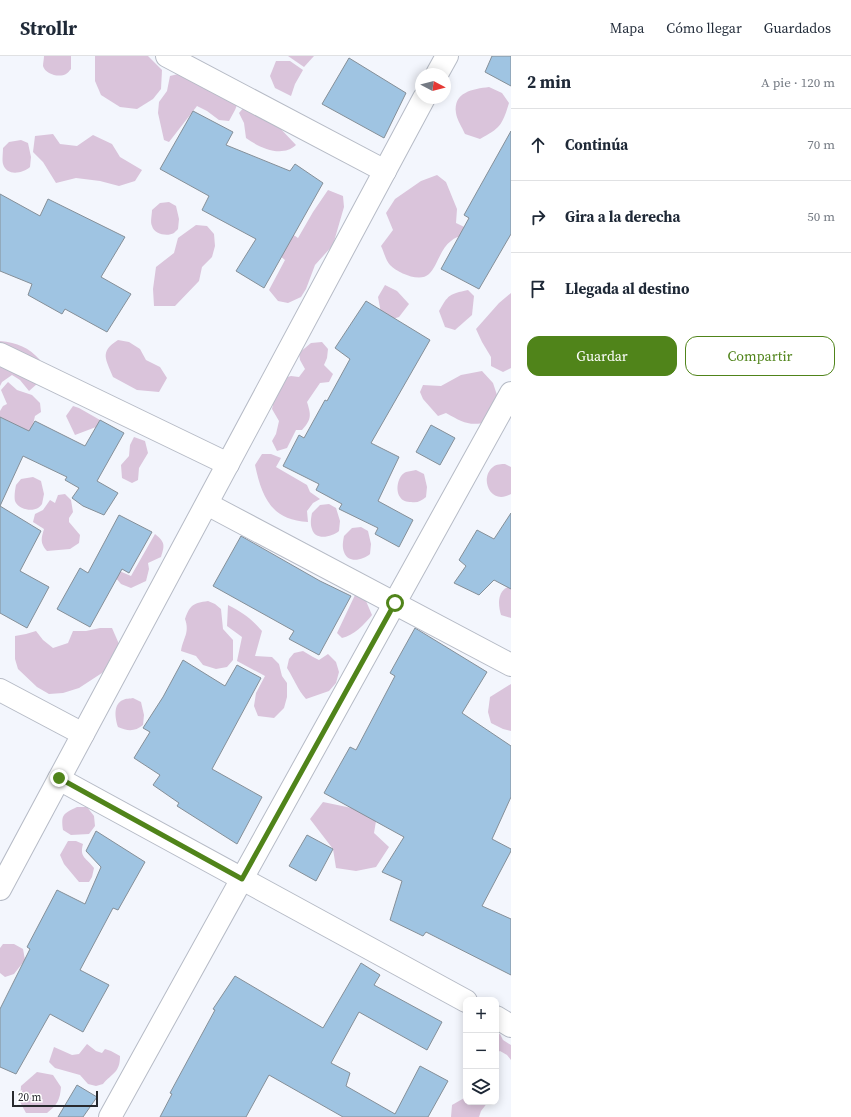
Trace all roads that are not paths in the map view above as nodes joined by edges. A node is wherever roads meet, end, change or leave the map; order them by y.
1 (167, 56) edge
2 (447, 56) edge
3 (440, 68) edge
4 (421, 104) edge
5 (385, 171) junction
6 (0, 354) edge
7 (511, 393) edge
8 (228, 464) junction
9 (207, 504) junction
10 (395, 603) junction
11 (511, 665) edge
12 (0, 690) edge
13 (83, 734) junction
14 (59, 778) junction
15 (242, 879) junction
16 (0, 888) edge
17 (463, 999) edge
18 (499, 1019) edge
19 (511, 1026) edge
20 (110, 1117) edge

1 - 5 street
2 - 3 street
4 - 5 street
5 - 8 street
6 - 8 street
7 - 10 street
8 - 9 street
9 - 10 street
9 - 13 street
10 - 11 street
10 - 15 street
12 - 13 street
13 - 14 street
14 - 15 street
14 - 16 street
15 - 17 street
15 - 20 street
18 - 19 street

